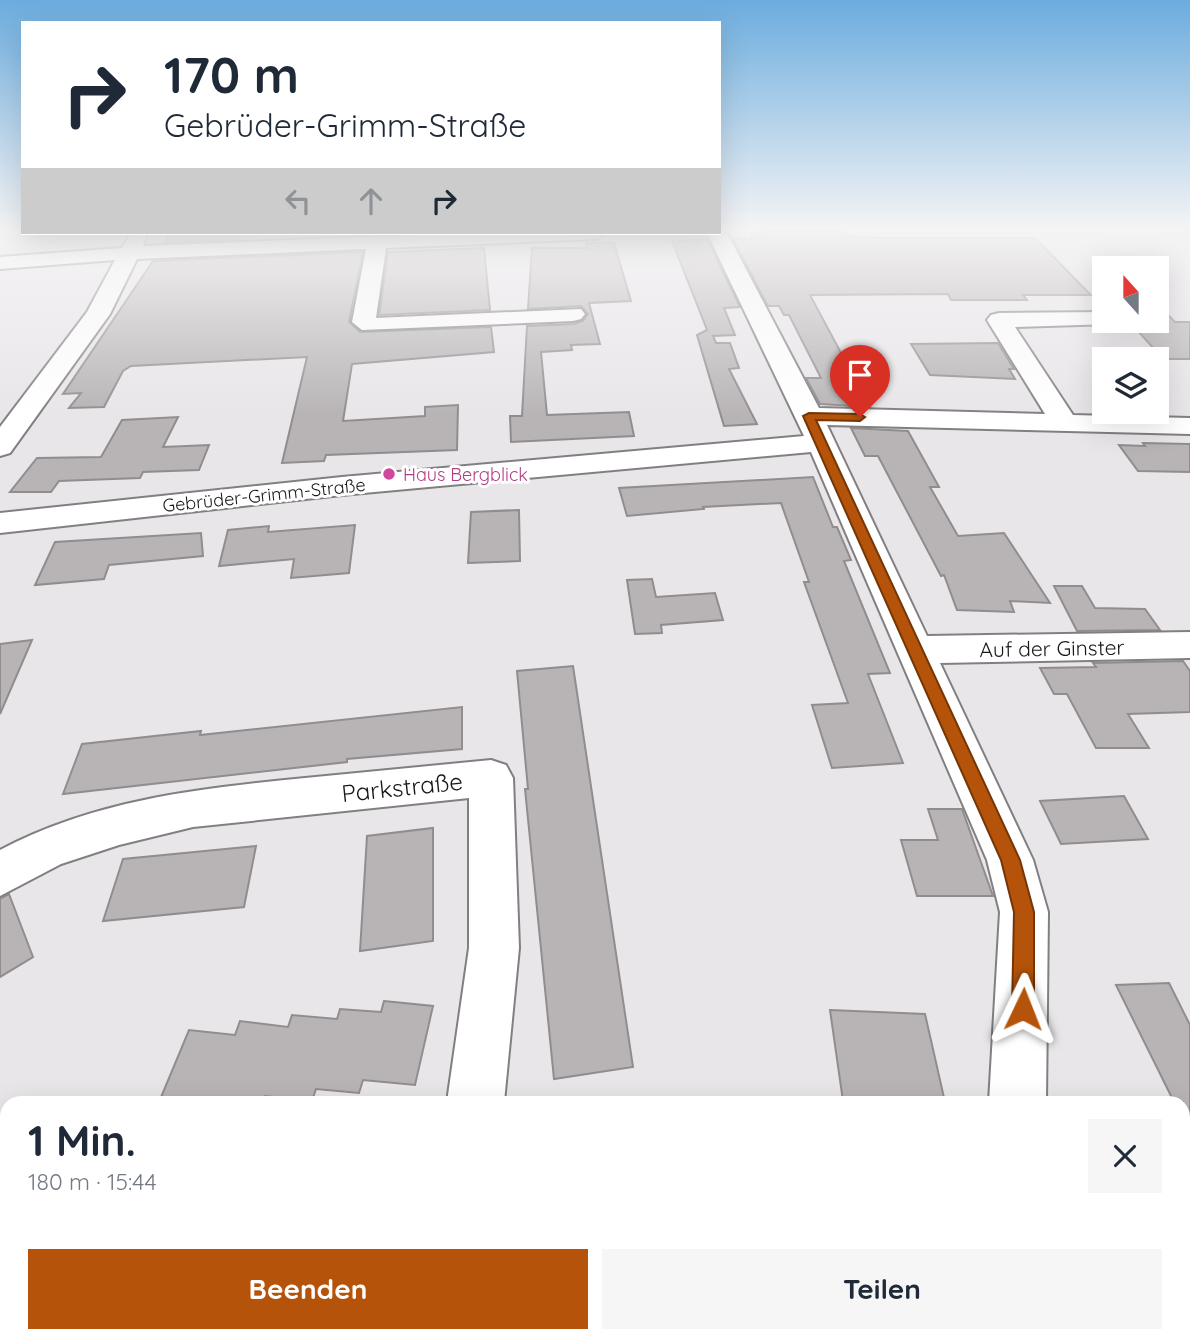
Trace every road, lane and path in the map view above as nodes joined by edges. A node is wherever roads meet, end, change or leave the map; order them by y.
1 (109, 291) edge
2 (370, 291) edge
3 (746, 291) edge
4 (573, 314) dead end
5 (1092, 319) edge
6 (1063, 421) junction
7 (1190, 426) edge
8 (815, 430) junction
9 (0, 447) edge
10 (0, 523) edge
11 (1190, 645) edge
12 (914, 650) junction
13 (0, 874) edge
14 (477, 1096) edge
15 (1018, 1096) edge

1 - 9 street
2 - 4 street
3 - 8 street
5 - 6 street
6 - 7 street, Gebrüder-Grimm-Straße
6 - 8 street, Gebrüder-Grimm-Straße
8 - 10 street, Gebrüder-Grimm-Straße
8 - 12 street
11 - 12 street, Auf der Ginster
12 - 15 street
13 - 14 street, Parkstraße

